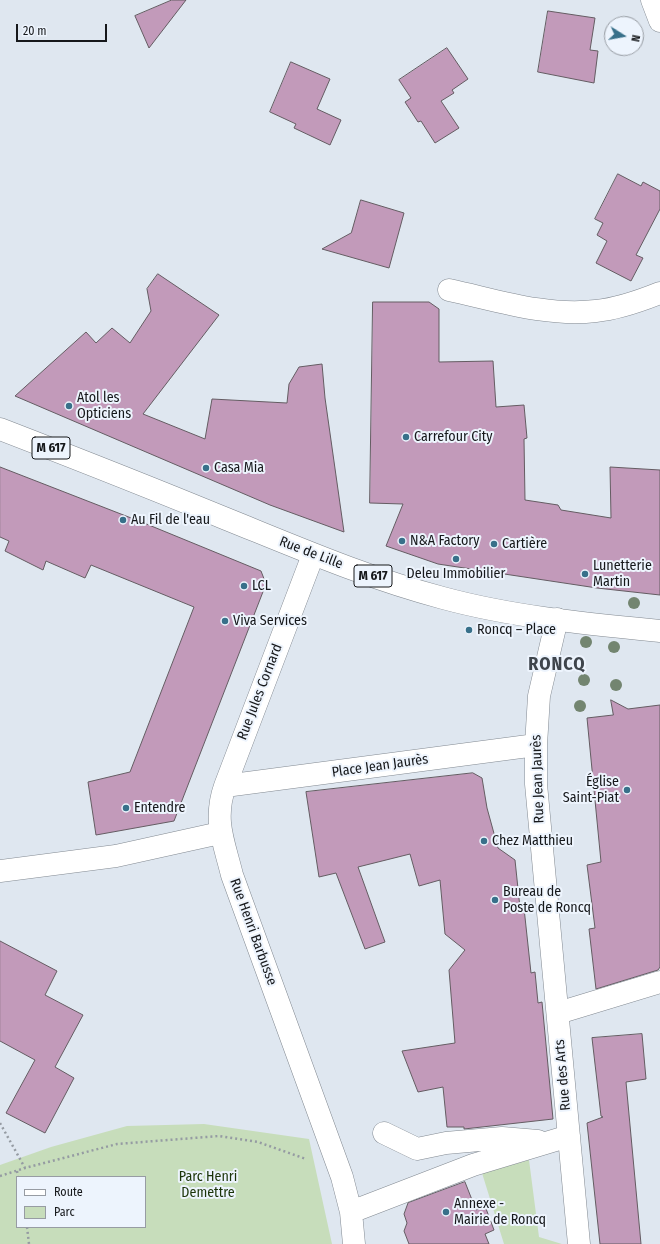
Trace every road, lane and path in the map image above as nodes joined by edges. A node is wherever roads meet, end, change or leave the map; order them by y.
1 (652, 0) edge
2 (660, 21) edge
3 (448, 290) dead end
4 (660, 293) edge
5 (0, 429) edge
6 (312, 555) junction
7 (557, 619) junction
8 (660, 631) edge
9 (536, 745) junction
10 (225, 786) junction
11 (220, 832) junction
12 (0, 871) edge
13 (660, 982) edge
14 (558, 1013) junction
15 (0, 1123) edge
16 (384, 1133) dead end
17 (559, 1139) junction
18 (418, 1149) junction
19 (25, 1168) junction
20 (339, 1169) junction
21 (17, 1171) junction
22 (0, 1176) edge
23 (18, 1176) edge
24 (432, 1180) junction
25 (351, 1212) junction
26 (27, 1228) edge
27 (29, 1244) edge
28 (354, 1244) edge
29 (579, 1244) edge

1 - 2 street
3 - 4 street
5 - 6 street, Rue de Lille / M 617
6 - 7 street, Rue de Lille / M 617
6 - 10 street, Rue Jules Cornard
7 - 8 street, Rue de Lille / M 617
7 - 9 street, Rue Jean Jaurès
9 - 10 street, Place Jean Jaurès
9 - 14 street, Rue Jean Jaurès
10 - 11 street, Rue Jules Cornard
11 - 12 street
11 - 20 street, Rue Henri Barbusse
13 - 14 street
14 - 17 street, Rue des Arts
15 - 19 path
16 - 18 street
17 - 18 street
17 - 24 street
17 - 29 street, Rue des Arts
18 - 24 street
19 - 20 path
19 - 21 path
20 - 25 street, Rue Henri Barbusse
21 - 22 path
21 - 23 path
24 - 25 street
25 - 28 street, Rue Henri Barbusse
26 - 27 path

